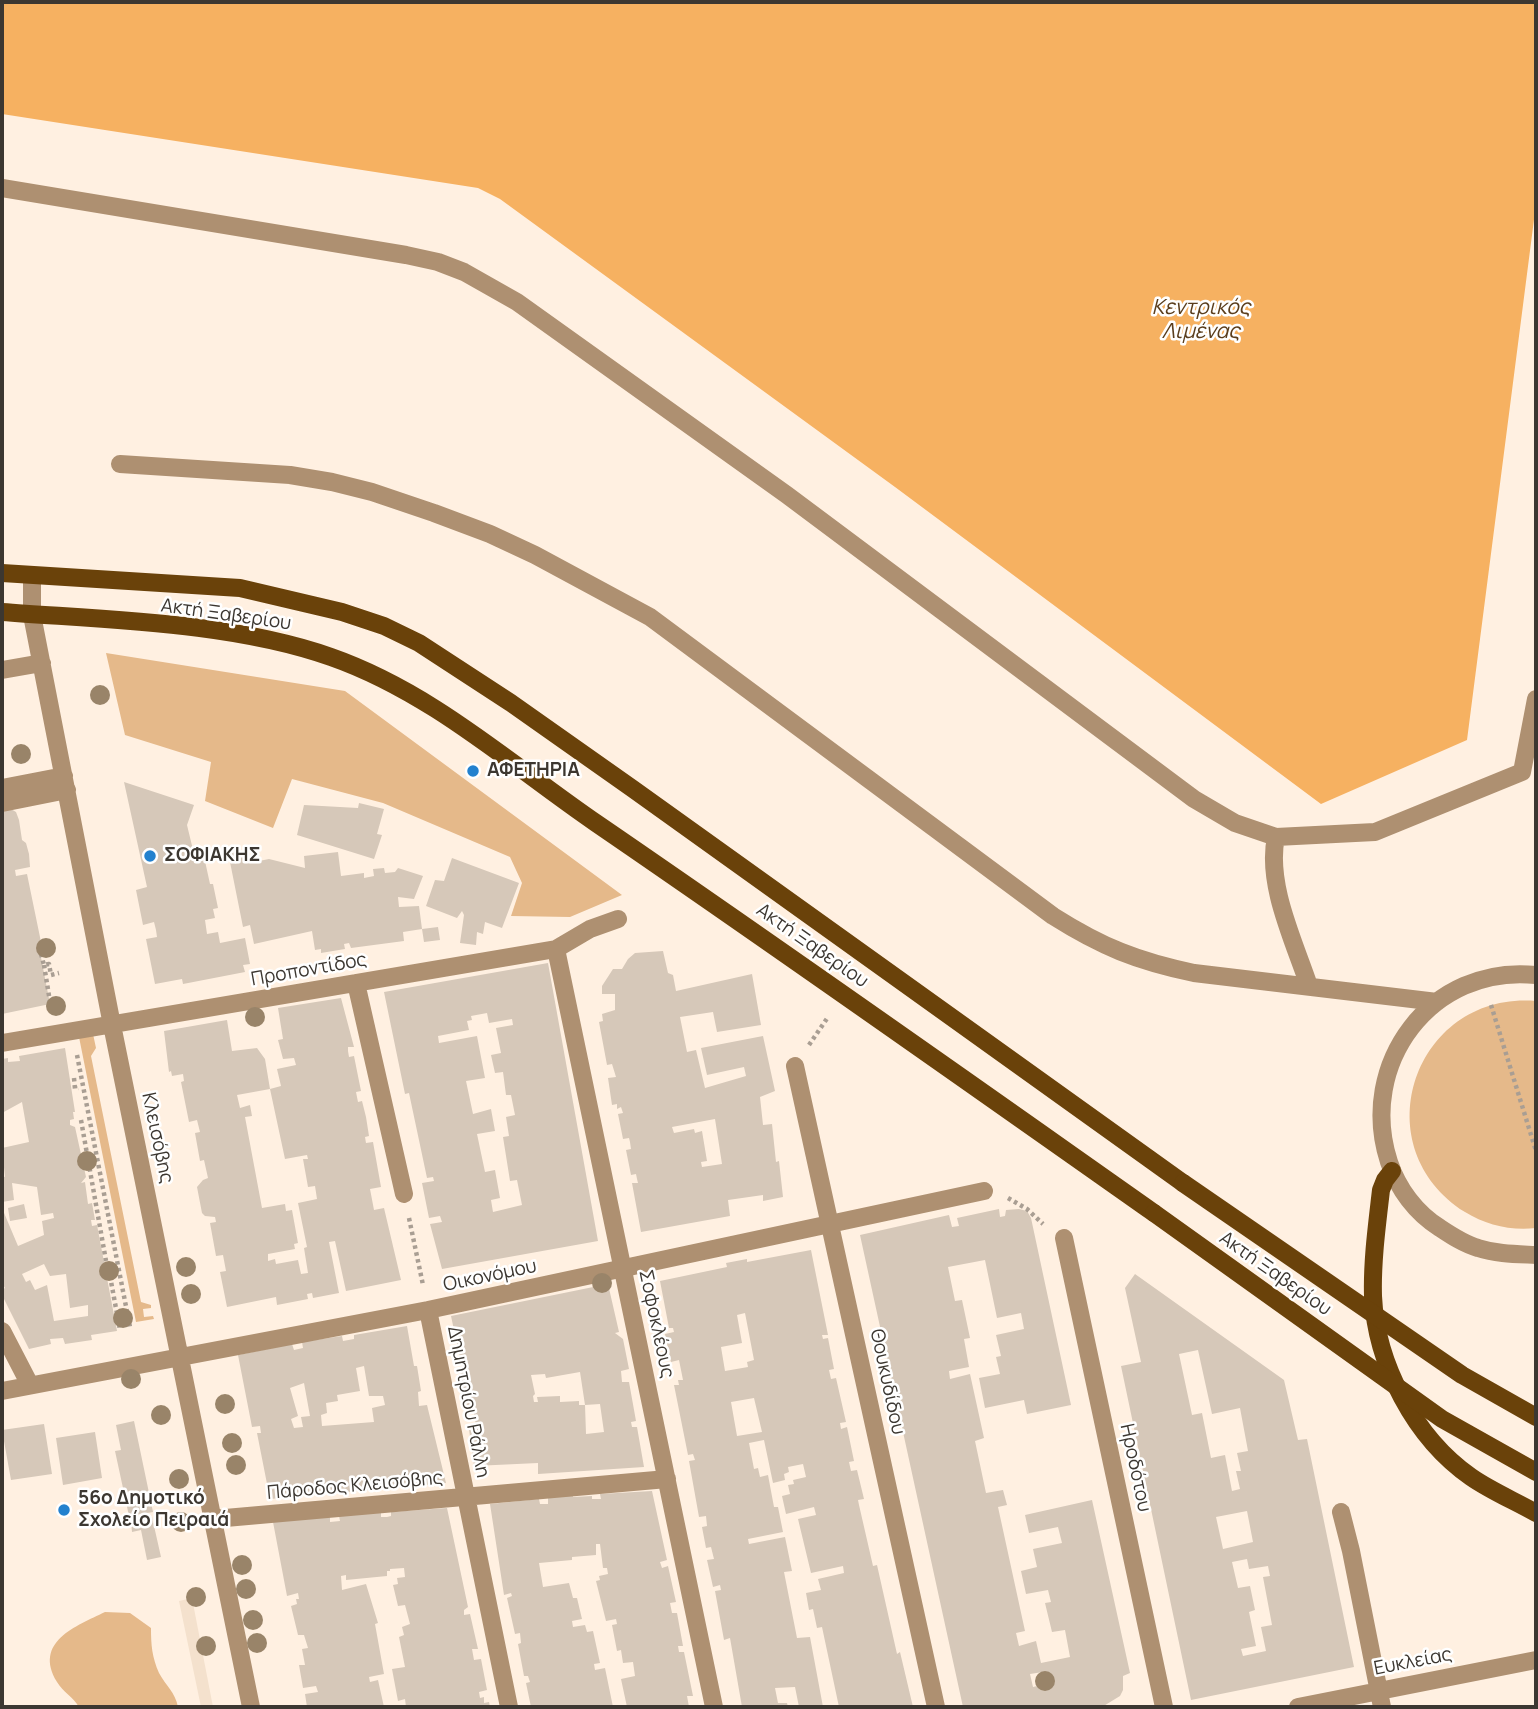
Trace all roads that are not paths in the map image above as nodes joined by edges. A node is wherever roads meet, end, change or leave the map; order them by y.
1 (2, 188) edge
2 (120, 464) dead end
3 (2, 573) edge
4 (32, 576) junction
5 (2, 612) edge
6 (32, 615) junction
7 (42, 663) junction
8 (2, 670) edge
9 (1536, 699) edge
10 (65, 783) junction
11 (2, 788) edge
12 (2, 803) edge
13 (1276, 837) junction
14 (618, 919) dead end
15 (556, 949) junction
16 (1536, 975) edge
17 (356, 983) junction
18 (1309, 986) junction
19 (1437, 1002) junction
20 (112, 1025) junction
21 (2, 1043) edge
22 (795, 1066) road end
23 (1392, 1171) junction
24 (984, 1191) road end
25 (404, 1194) road end
26 (831, 1224) junction
27 (1064, 1238) road end
28 (1536, 1255) edge
29 (623, 1269) junction
30 (428, 1310) junction
31 (2, 1331) edge
32 (180, 1357) junction
33 (30, 1385) junction
34 (2, 1391) edge
35 (1536, 1417) edge
36 (1536, 1472) edge
37 (667, 1479) junction
38 (466, 1497) junction
39 (1341, 1511) dead end
40 (1536, 1513) edge
41 (214, 1519) junction
42 (1536, 1660) edge
43 (1380, 1698) edge
44 (251, 1707) edge
45 (509, 1707) edge
46 (714, 1707) edge
47 (936, 1707) edge
48 (1164, 1707) edge
49 (1298, 1707) edge

1 - 13 street
2 - 18 street
3 - 4 main road, Ακτή Ξαβερίου
4 - 6 street, Κλεισόβης
4 - 35 main road, Ακτή Ξαβερίου, bridge
5 - 6 main road, Ακτή Ξαβερίου
6 - 7 street, Κλεισόβης
6 - 36 main road, Ακτή Ξαβερίου, bridge
7 - 8 street
7 - 10 street, Κλεισόβης
9 - 13 street
10 - 11 street
10 - 12 street
10 - 20 street, Κλεισόβης
13 - 18 street
14 - 15 street, Προποντίδος
15 - 17 street, Προποντίδος
15 - 29 street, Σοφοκλέους
16 - 19 street
17 - 20 street, Προποντίδος
17 - 25 street
18 - 19 street
19 - 23 street
20 - 21 street, Προποντίδος
20 - 32 street, Κλεισόβης
22 - 26 street, Θουκυδίδου
23 - 28 street
23 - 40 main road
24 - 26 street, Οικονόμου
26 - 29 street, Οικονόμου
26 - 47 street, Θουκυδίδου
27 - 48 street, Ηροδότου
29 - 30 street, Οικονόμου
29 - 37 street, Σοφοκλέους
30 - 32 street, Οικονόμου
30 - 38 street, Δημητρίου Ράλλη
31 - 33 street
32 - 33 street, Οικονόμου
32 - 41 street, Κλεισόβης
33 - 34 street, Οικονόμου
37 - 38 street, Πάροδος Κλεισόβης
37 - 46 street, Σοφοκλέους
38 - 41 street, Πάροδος Κλεισόβης
38 - 45 street, Δημητρίου Ράλλη
39 - 43 street
41 - 44 street, Κλεισόβης
42 - 43 street, Ευκλείας
43 - 49 street, Ευκλείας

